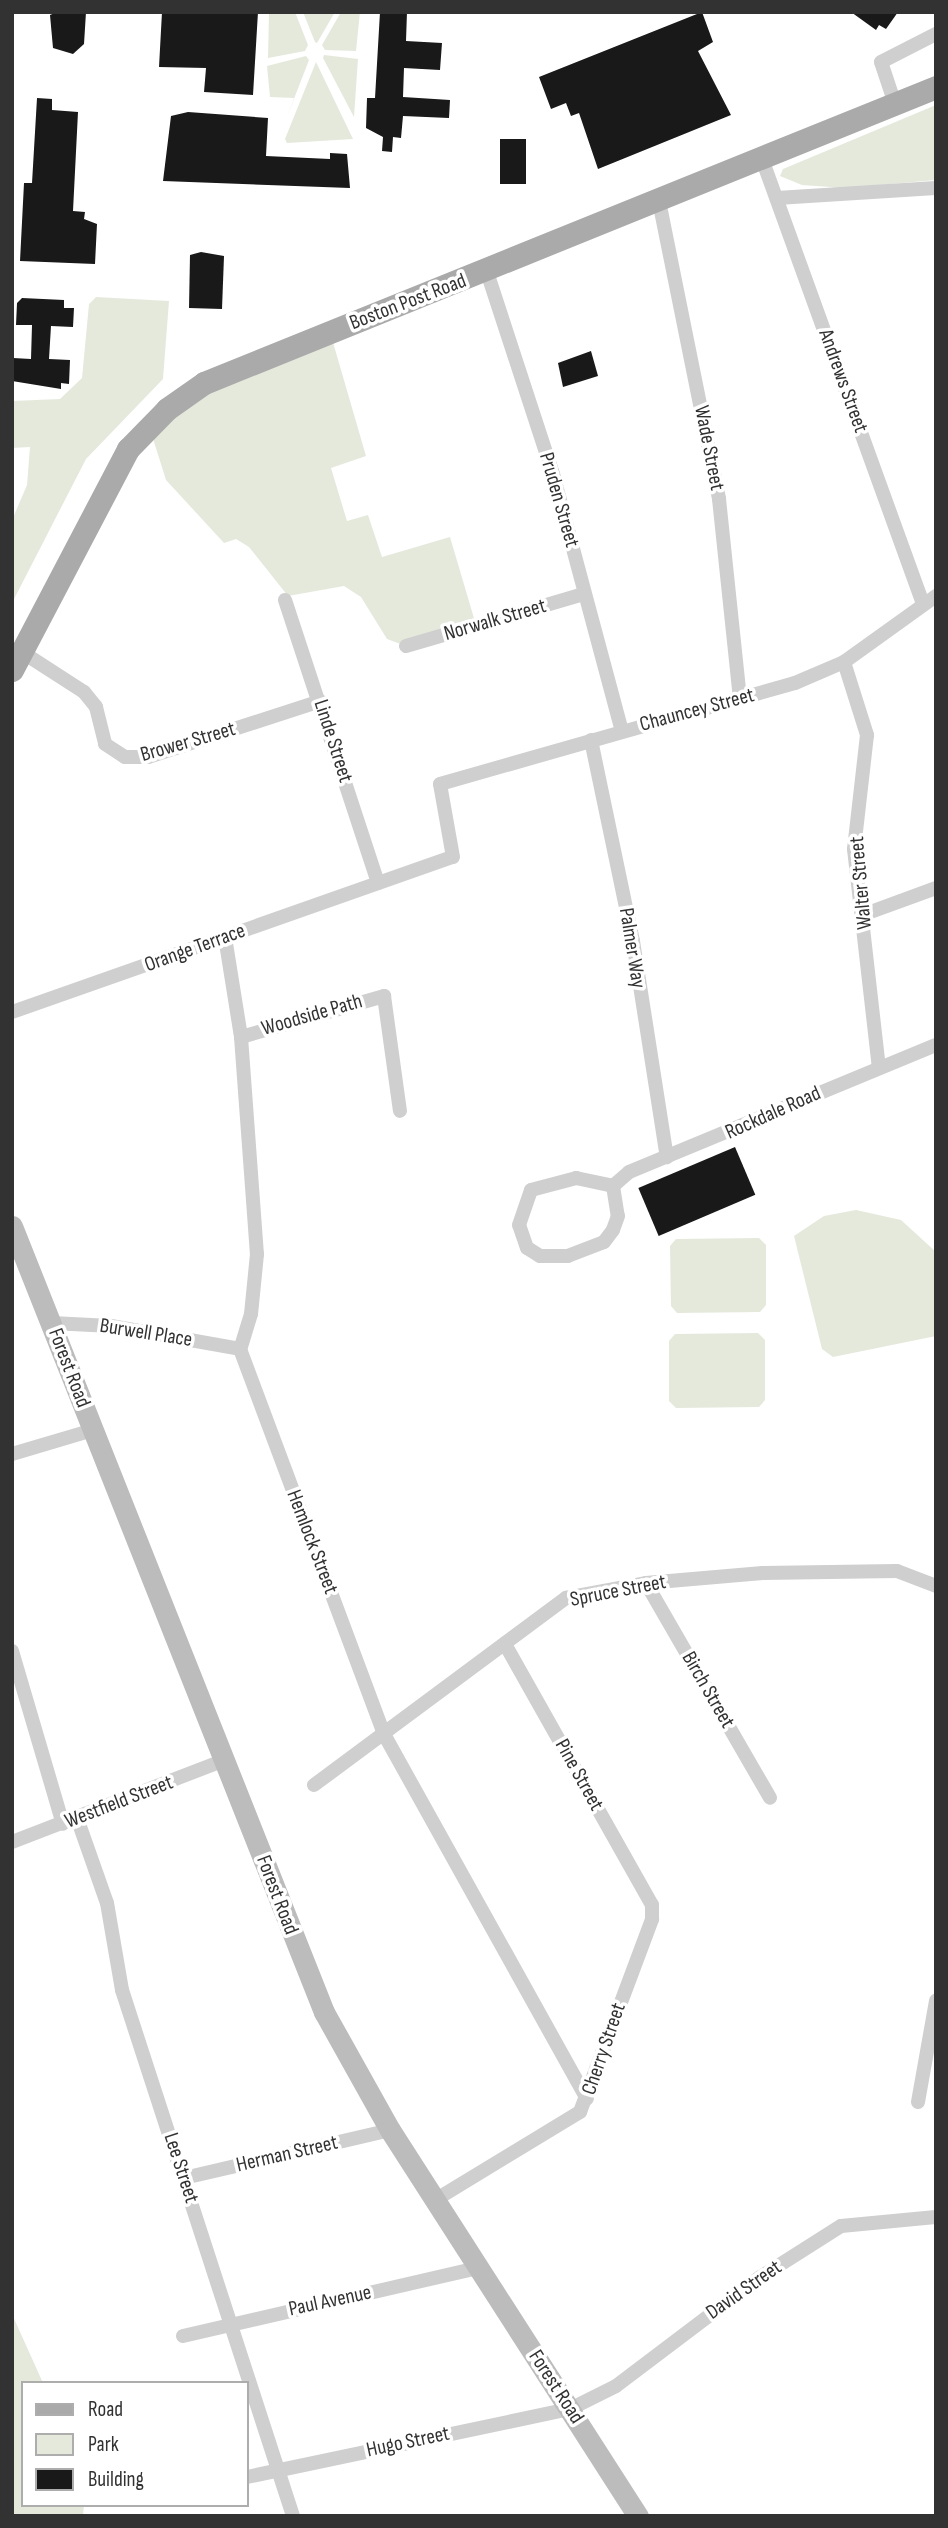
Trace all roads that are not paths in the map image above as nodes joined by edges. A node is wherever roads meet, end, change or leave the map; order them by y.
1 (936, 34) edge
2 (936, 87) edge
3 (895, 104) junction
4 (762, 159) junction
5 (936, 188) edge
6 (778, 198) junction
7 (659, 201) junction
8 (487, 272) junction
9 (584, 594) junction
10 (936, 596) edge
11 (285, 600) dead end
12 (923, 604) junction
13 (406, 646) dead end
14 (17, 659) edge
15 (844, 662) junction
16 (740, 698) junction
17 (320, 701) junction
18 (622, 731) junction
19 (591, 740) junction
20 (378, 883) junction
21 (936, 888) edge
22 (865, 914) junction
23 (225, 937) junction
24 (12, 1012) edge
25 (241, 1037) junction
26 (935, 1046) edge
27 (879, 1066) junction
28 (400, 1111) dead end
29 (667, 1157) junction
30 (613, 1185) junction
31 (12, 1226) edge
32 (52, 1323) junction
33 (240, 1349) junction
34 (93, 1430) junction
35 (12, 1454) edge
36 (646, 1583) junction
37 (936, 1586) edge
38 (505, 1644) junction
39 (12, 1651) edge
40 (385, 1735) junction
41 (225, 1760) junction
42 (314, 1785) dead end
43 (770, 1798) dead end
44 (70, 1821) junction
45 (12, 1842) edge
46 (652, 1905) joint
47 (936, 2001) edge
48 (587, 2099) junction
49 (918, 2102) dead end
50 (390, 2130) junction
51 (184, 2178) junction
52 (435, 2200) junction
53 (936, 2217) edge
54 (478, 2268) junction
55 (231, 2323) junction
56 (183, 2336) dead end
57 (570, 2409) junction
58 (278, 2469) junction
59 (248, 2477) edge
60 (293, 2516) edge
61 (638, 2516) edge

1 - 3 street
2 - 3 main road, Boston Post Road
3 - 4 main road, Boston Post Road
4 - 6 street, Andrews Street
4 - 7 main road, Boston Post Road
5 - 6 street
6 - 12 street, Andrews Street
7 - 8 main road, Boston Post Road
7 - 16 street, Wade Street
8 - 9 street, Pruden Street
8 - 14 main road, Boston Post Road
9 - 13 street, Norwalk Street
9 - 18 street, Pruden Street
10 - 12 street, Chauncey Street
11 - 17 street, Linde Street
12 - 15 street, Chauncey Street
14 - 17 street, Brower Street
15 - 16 street, Chauncey Street
15 - 22 street, Walter Street
16 - 18 street, Chauncey Street
17 - 20 street, Linde Street
18 - 19 street, Chauncey Street
19 - 20 street, Chauncey Street
19 - 29 street, Palmer Way
20 - 23 street, Orange Terrace
21 - 22 street
22 - 27 street, Walter Street
23 - 24 street, Orange Terrace
23 - 25 street
25 - 28 street, Woodside Path
25 - 33 street
26 - 27 street, Rockdale Road
27 - 29 street, Rockdale Road
29 - 30 street, Rockdale Road
30 - 30 street
31 - 32 main road, Forest Road
32 - 33 street, Burwell Place
32 - 34 main road, Forest Road
33 - 40 street, Hemlock Street
34 - 35 street
34 - 41 main road, Forest Road
36 - 37 street, Spruce Street
36 - 38 street, Spruce Street
36 - 43 street, Birch Street
38 - 40 street, Spruce Street
38 - 46 street, Pine Street
39 - 44 street, Lee Street
40 - 42 street, Spruce Street
40 - 48 street, Hemlock Street
41 - 44 street, Westfield Street
41 - 50 main road, Forest Road
44 - 45 street, Westfield Street
44 - 51 street, Lee Street
46 - 48 street, Cherry Street
47 - 49 street
48 - 52 street, Cherry Street
50 - 51 street, Herman Street
50 - 52 main road, Forest Road
51 - 55 street, Lee Street
52 - 54 main road, Forest Road
53 - 57 street, David Street
54 - 55 street, Paul Avenue
54 - 57 main road, Forest Road
55 - 56 street, Paul Avenue
55 - 58 street, Lee Street
57 - 58 street, Hugo Street
57 - 61 main road, Forest Road
58 - 59 street, Hugo Street
58 - 60 street, Lee Street

